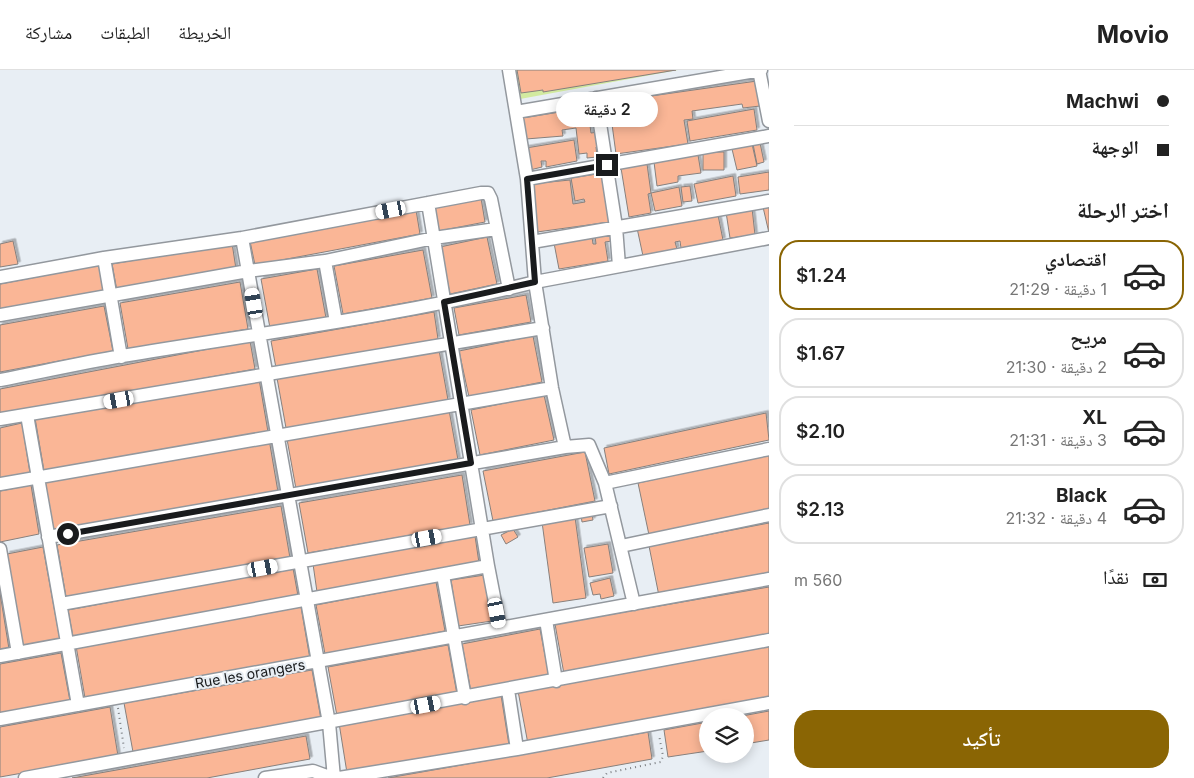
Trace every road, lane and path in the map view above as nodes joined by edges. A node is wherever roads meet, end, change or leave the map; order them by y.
1 (508, 70) edge
2 (760, 70) edge
3 (596, 98) junction
4 (516, 112) junction
5 (769, 121) edge
6 (769, 136) edge
7 (607, 165) junction
8 (527, 179) junction
9 (769, 201) edge
10 (428, 202) junction
11 (616, 227) junction
12 (496, 229) junction
13 (242, 238) junction
14 (434, 238) junction
15 (769, 238) edge
16 (532, 242) junction
17 (104, 258) junction
18 (325, 261) junction
19 (619, 266) junction
20 (248, 271) junction
21 (0, 277) edge
22 (535, 282) junction
23 (510, 289) junction
24 (110, 296) junction
25 (444, 302) junction
26 (0, 315) edge
27 (336, 322) junction
28 (542, 328) junction
29 (260, 335) junction
30 (451, 344) junction
31 (121, 357) junction
32 (267, 375) junction
33 (0, 380) edge
34 (552, 388) junction
35 (461, 404) junction
36 (27, 415) junction
37 (0, 419) edge
38 (278, 436) junction
39 (565, 446) junction
40 (769, 449) edge
41 (471, 463) junction
42 (36, 477) junction
43 (605, 483) junction
44 (0, 484) edge
45 (288, 495) junction
46 (611, 506) junction
47 (769, 515) edge
48 (482, 529) junction
49 (48, 537) junction
50 (621, 546) junction
51 (0, 549) edge
52 (300, 561) junction
53 (488, 566) junction
54 (443, 575) junction
55 (769, 579) edge
56 (307, 600) junction
57 (61, 604) junction
58 (634, 604) junction
59 (546, 620) junction
60 (500, 628) junction
61 (454, 637) junction
62 (769, 640) edge
63 (68, 644) junction
64 (18, 653) junction
65 (0, 656) edge
66 (318, 662) junction
67 (556, 681) junction
68 (508, 690) junction
69 (116, 698) junction
70 (465, 698) junction
71 (769, 703) edge
72 (78, 705) junction
73 (0, 719) edge
74 (329, 723) junction
75 (658, 723) junction
76 (517, 749) junction
77 (126, 760) junction
78 (26, 778) edge
79 (265, 778) edge
80 (333, 778) edge
81 (339, 778) edge
82 (603, 778) edge

1 - 4 street
2 - 3 street
2 - 5 street
3 - 4 street
3 - 7 street
4 - 8 street
6 - 7 street
7 - 8 street
7 - 11 street
8 - 16 street
9 - 11 street
10 - 12 street
10 - 13 street
10 - 14 street
11 - 16 street
11 - 19 street
12 - 14 street
12 - 23 street
13 - 17 street
13 - 20 street
14 - 18 street
14 - 25 street
15 - 19 street
16 - 22 street
17 - 21 street
17 - 24 street
18 - 20 street
18 - 27 street
19 - 22 street
20 - 24 street
20 - 29 street
22 - 23 street
22 - 28 street
23 - 25 street
24 - 26 street
24 - 31 street
25 - 27 street
25 - 30 street
27 - 29 street
28 - 30 street
28 - 34 street
29 - 31 street
29 - 32 street
30 - 32 street
30 - 35 street
31 - 33 street
32 - 36 street
32 - 38 street
34 - 35 street
34 - 39 street
35 - 38 street
35 - 41 street
36 - 37 street
36 - 42 street
38 - 42 street
38 - 45 street
39 - 41 street
39 - 43 street
40 - 43 street
41 - 45 street
41 - 48 street
42 - 44 street
42 - 49 street
43 - 46 street
45 - 49 street
45 - 52 street
46 - 48 street
46 - 50 street
47 - 50 street
48 - 52 street
48 - 53 street
49 - 57 street
50 - 58 street
51 - 64 street
52 - 56 street
52 - 57 street
53 - 54 street
53 - 60 street
54 - 56 street
54 - 61 street
55 - 58 street, Rue les orangers
56 - 63 street
56 - 66 street
57 - 63 street
58 - 59 street, Rue les orangers
59 - 60 street, Rue les orangers
59 - 67 street
60 - 61 street, Rue les orangers
61 - 66 street, Rue les orangers
61 - 70 street
62 - 67 street
63 - 64 street
63 - 72 street
64 - 65 street
66 - 69 street, Rue les orangers
66 - 74 street
67 - 68 street
68 - 70 street
68 - 76 street
69 - 72 street, Rue les orangers
69 - 77 path
70 - 74 street
71 - 75 street
72 - 73 street, Rue les orangers
74 - 77 street
74 - 80 street
75 - 76 street
75 - 82 path
76 - 81 street
77 - 78 street
79 - 80 street

